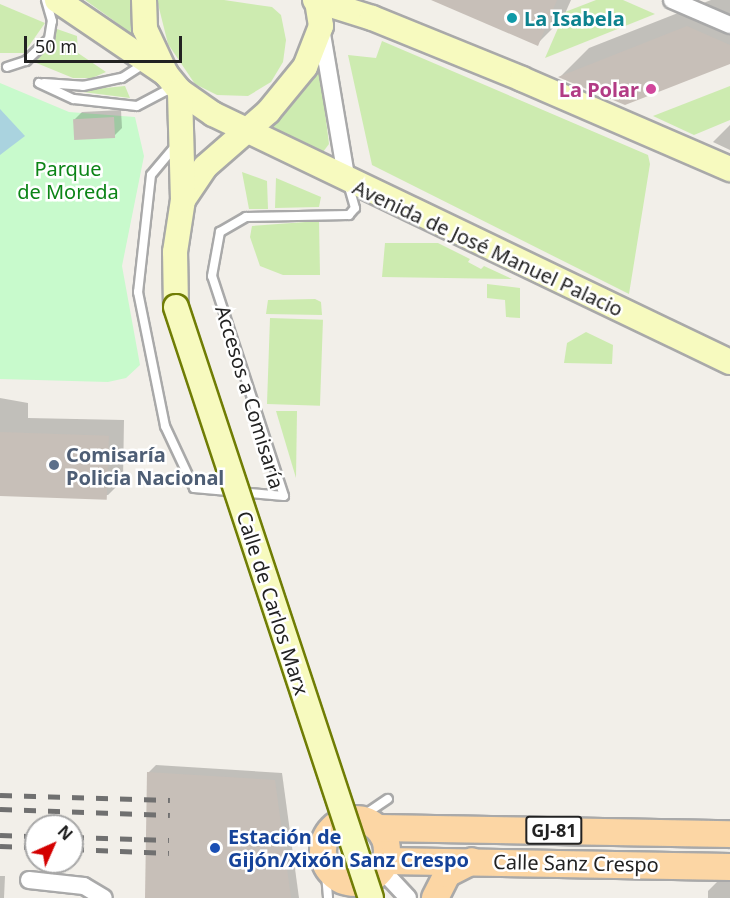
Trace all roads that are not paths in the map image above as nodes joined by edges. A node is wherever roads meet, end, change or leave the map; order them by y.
1 (46, 0) edge
2 (57, 0) edge
3 (144, 0) edge
4 (316, 0) edge
5 (672, 0) edge
6 (730, 25) edge
7 (321, 26) junction
8 (7, 67) dead end
9 (165, 73) junction
10 (248, 132) junction
11 (179, 142) junction
12 (730, 169) edge
13 (347, 181) junction
14 (183, 200) junction
15 (730, 362) edge
16 (388, 799) dead end
17 (368, 824) junction
18 (730, 834) edge
19 (472, 861) junction
20 (384, 866) junction
21 (730, 867) edge
22 (328, 878) edge
23 (29, 880) dead end
24 (104, 898) edge
25 (339, 898) edge
26 (370, 898) edge
27 (408, 898) edge
28 (435, 898) edge

1 - 8 lane
2 - 9 main road
3 - 9 main road
4 - 7 main road
4 - 12 main road
5 - 6 street
7 - 10 main road, Calle de Carlos Marx
7 - 13 street
9 - 9 lane
9 - 10 main road, Avenida de José Manuel Palacio
9 - 11 main road, Calle de Carlos Marx
10 - 13 main road, Avenida de José Manuel Palacio
10 - 14 main road, Calle de Carlos Marx
11 - 13 lane, Accesos a Comisaría
11 - 14 main road, Calle de Carlos Marx
13 - 15 main road, Avenida de José Manuel Palacio
14 - 26 main road, Calle de Carlos Marx, bridge
16 - 17 lane
17 - 18 main road, Calle Sanz Crespo / GJ-81
17 - 20 main road
17 - 22 main road, GJ-81
19 - 20 main road, Calle Sanz Crespo / GJ-81
19 - 21 main road, Calle Sanz Crespo / GJ-81
19 - 28 main road
20 - 22 main road, GJ-81
20 - 27 street
22 - 25 main road
23 - 24 street

